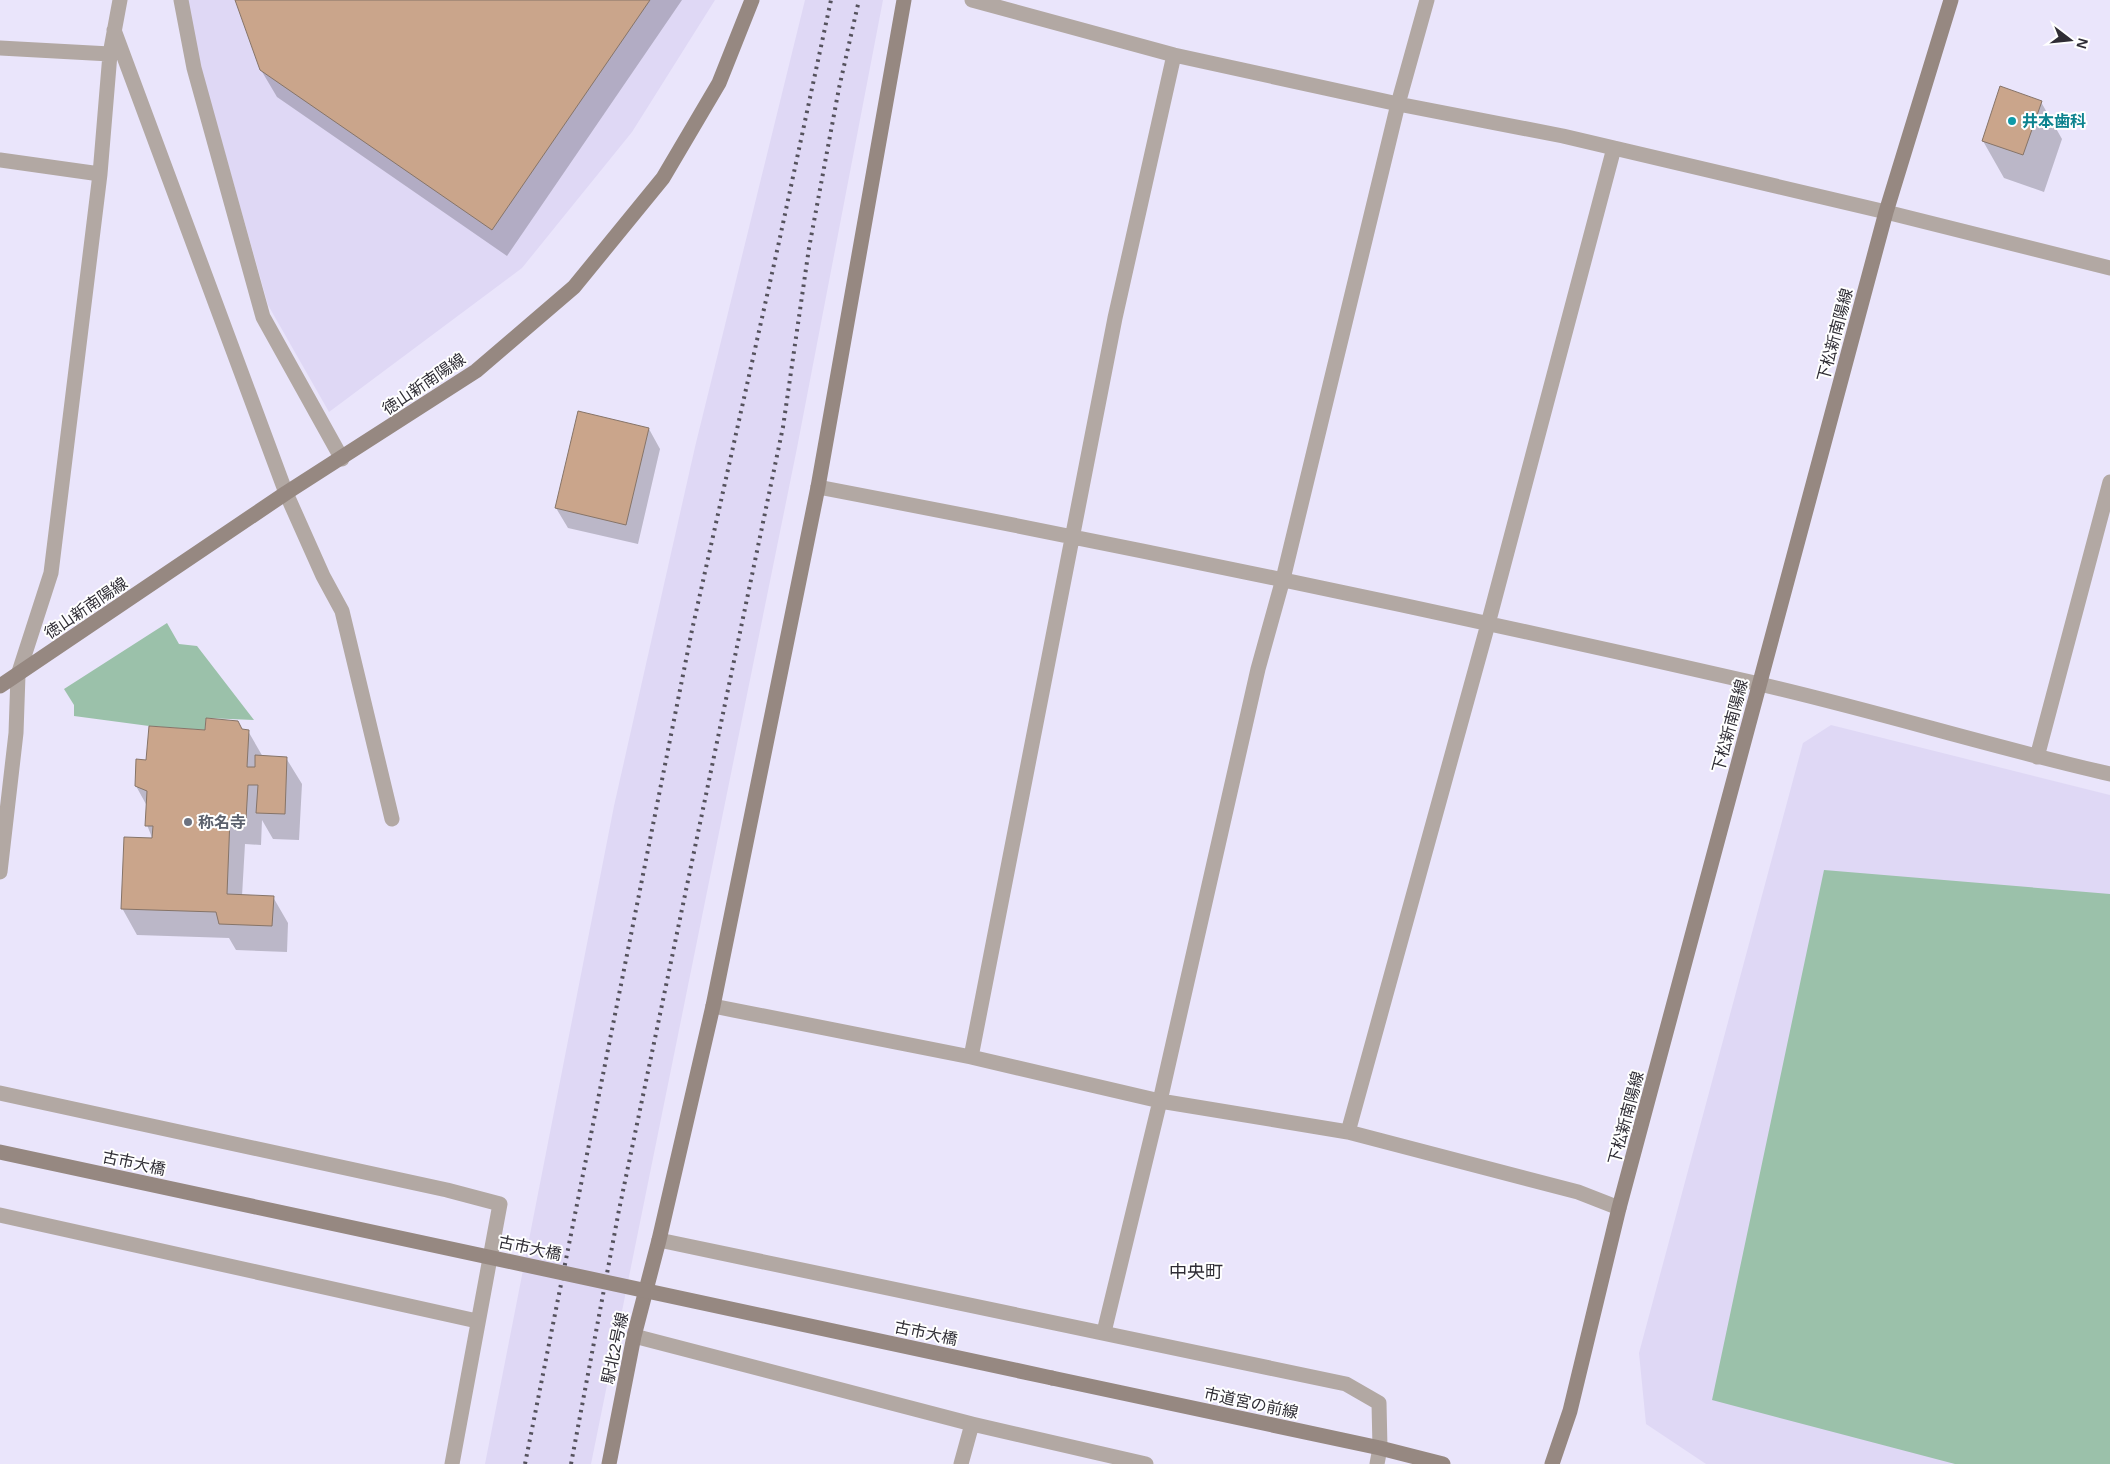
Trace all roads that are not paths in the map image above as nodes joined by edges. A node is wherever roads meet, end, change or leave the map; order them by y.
1 (120, 0) edge
2 (181, 0) edge
3 (752, 0) edge
4 (904, 0) edge
5 (972, 0) edge
6 (1427, 0) edge
7 (1951, 0) edge
8 (114, 28) junction
9 (0, 48) edge
10 (110, 54) junction
11 (1174, 55) junction
12 (1398, 104) junction
13 (1614, 148) junction
14 (0, 160) edge
15 (100, 174) junction
16 (1886, 212) junction
17 (2110, 268) edge
18 (342, 459) junction
19 (2110, 482) edge
20 (818, 487) junction
21 (286, 493) junction
22 (1073, 536) junction
23 (1283, 579) junction
24 (1488, 624) junction
25 (18, 675) junction
26 (1760, 684) junction
27 (0, 686) edge
28 (2037, 757) junction
29 (2110, 774) edge
30 (392, 819) dead end
31 (0, 872) edge
32 (713, 1006) junction
33 (971, 1057) junction
34 (0, 1093) edge
35 (1160, 1101) junction
36 (1348, 1132) junction
37 (0, 1152) edge
38 (1620, 1208) junction
39 (0, 1215) edge
40 (659, 1240) junction
41 (477, 1320) junction
42 (1104, 1332) junction
43 (634, 1336) junction
44 (1052, 1378) joint
45 (972, 1424) junction
46 (1380, 1448) junction
47 (452, 1464) edge
48 (610, 1464) edge
49 (961, 1464) edge
50 (1146, 1464) edge
51 (1377, 1464) edge
52 (1443, 1464) edge
53 (1552, 1464) edge

1 - 8 street
2 - 18 street
3 - 18 street, 徳山新南陽線
4 - 20 street, 駅北2号線
5 - 11 street
6 - 12 street
7 - 16 street, 下松新南陽線
8 - 10 street
8 - 21 street
9 - 10 street
10 - 15 street
11 - 12 street
11 - 22 street
12 - 13 street
12 - 23 street
13 - 16 street
13 - 24 street
14 - 15 street
15 - 25 street
16 - 17 street
16 - 26 street, 下松新南陽線
18 - 21 street, 徳山新南陽線
19 - 28 street
20 - 22 street
20 - 32 street, 駅北2号線
21 - 25 street, 徳山新南陽線
21 - 30 street
22 - 23 street
22 - 33 street
23 - 24 street
23 - 35 street
24 - 26 street
24 - 36 street
25 - 27 street, 徳山新南陽線
25 - 31 street
26 - 28 street
26 - 38 street, 下松新南陽線
28 - 29 street
32 - 33 street
32 - 40 street, 駅北2号線
33 - 35 street
34 - 41 street
35 - 36 street
35 - 42 street
36 - 38 street
37 - 44 street, 古市大橋, bridge
38 - 53 street, 下松新南陽線
39 - 41 street
40 - 42 street
40 - 43 street, 駅北2号線
41 - 47 street
42 - 46 street
43 - 45 street
43 - 48 street, 駅北2号線
44 - 46 street, 市道宮の前線
45 - 49 street
45 - 50 street
46 - 51 street
46 - 52 street, 市道宮の前線

